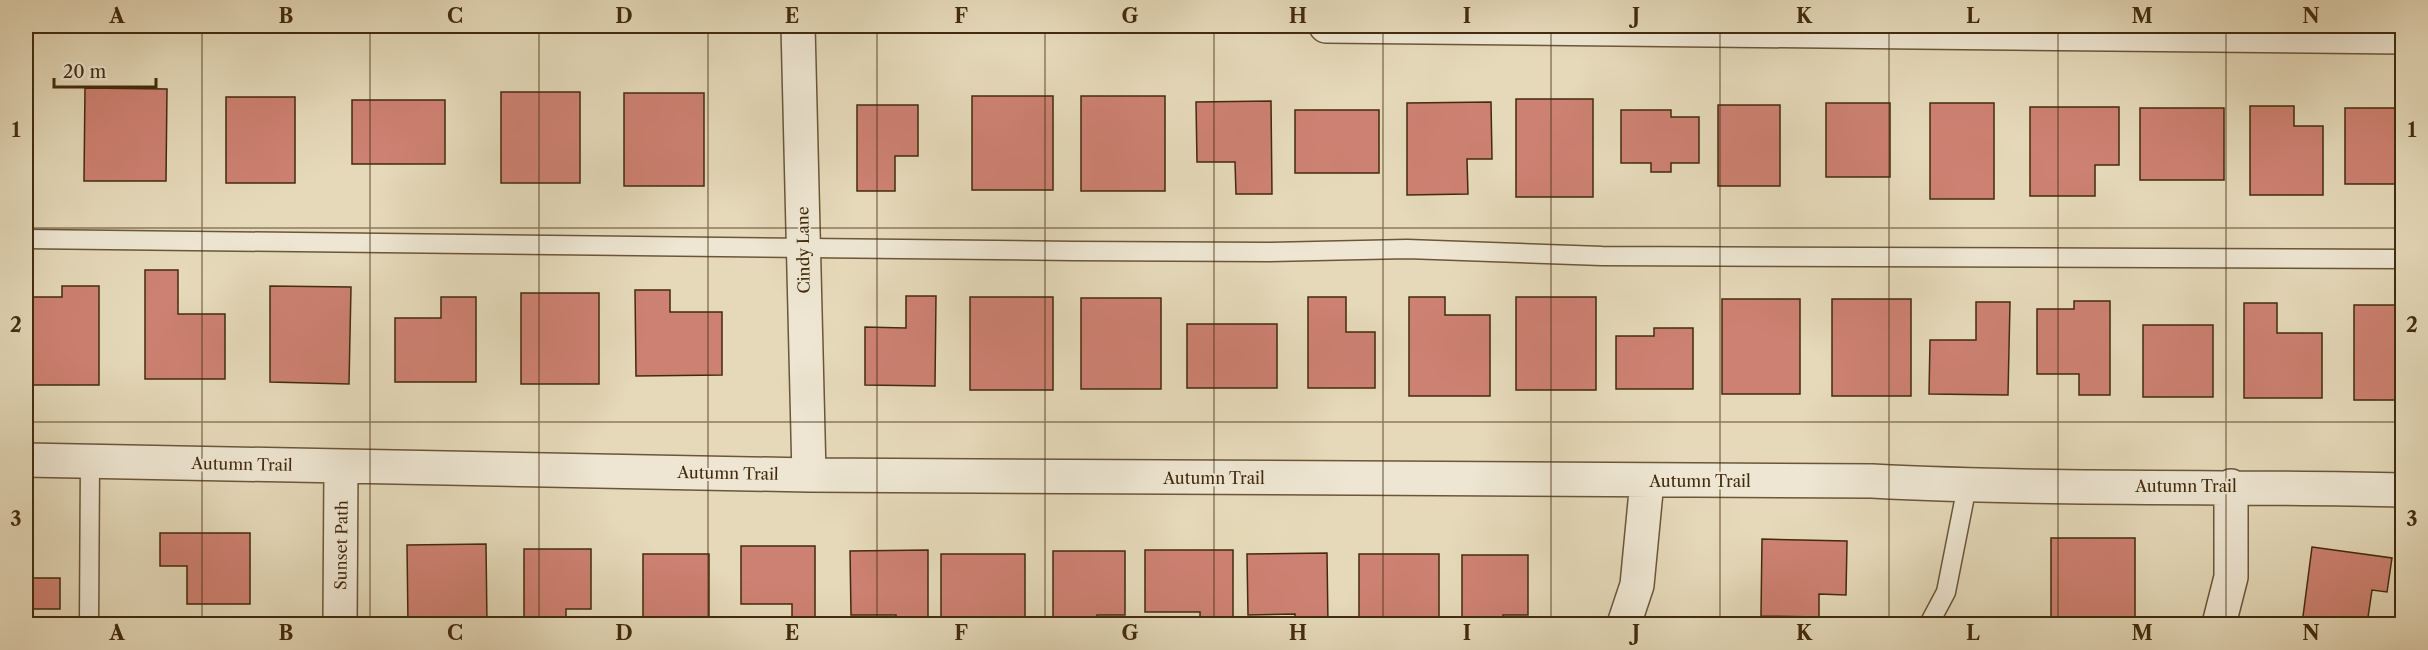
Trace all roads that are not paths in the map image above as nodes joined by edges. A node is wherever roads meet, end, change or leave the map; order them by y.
1 (798, 26) edge
2 (1326, 26) edge
3 (2403, 37) edge
4 (26, 239) edge
5 (803, 246) junction
6 (2403, 259) edge
7 (26, 460) edge
8 (90, 461) junction
9 (341, 466) junction
10 (809, 475) junction
11 (1647, 481) junction
12 (1967, 486) junction
13 (2231, 486) junction
14 (2403, 490) edge
15 (89, 624) edge
16 (340, 624) edge
17 (1624, 624) edge
18 (1929, 624) edge
19 (2219, 624) edge

1 - 5 street, Cindy Lane
2 - 3 street
4 - 5 lane
5 - 6 lane
5 - 10 street, Cindy Lane
7 - 8 street, Autumn Trail
8 - 9 street, Autumn Trail
8 - 15 lane
9 - 10 street, Autumn Trail
9 - 16 street, Sunset Path
10 - 11 street, Autumn Trail
11 - 12 street, Autumn Trail
11 - 17 street
12 - 13 street, Autumn Trail
12 - 18 lane
13 - 14 street, Autumn Trail
13 - 19 street

